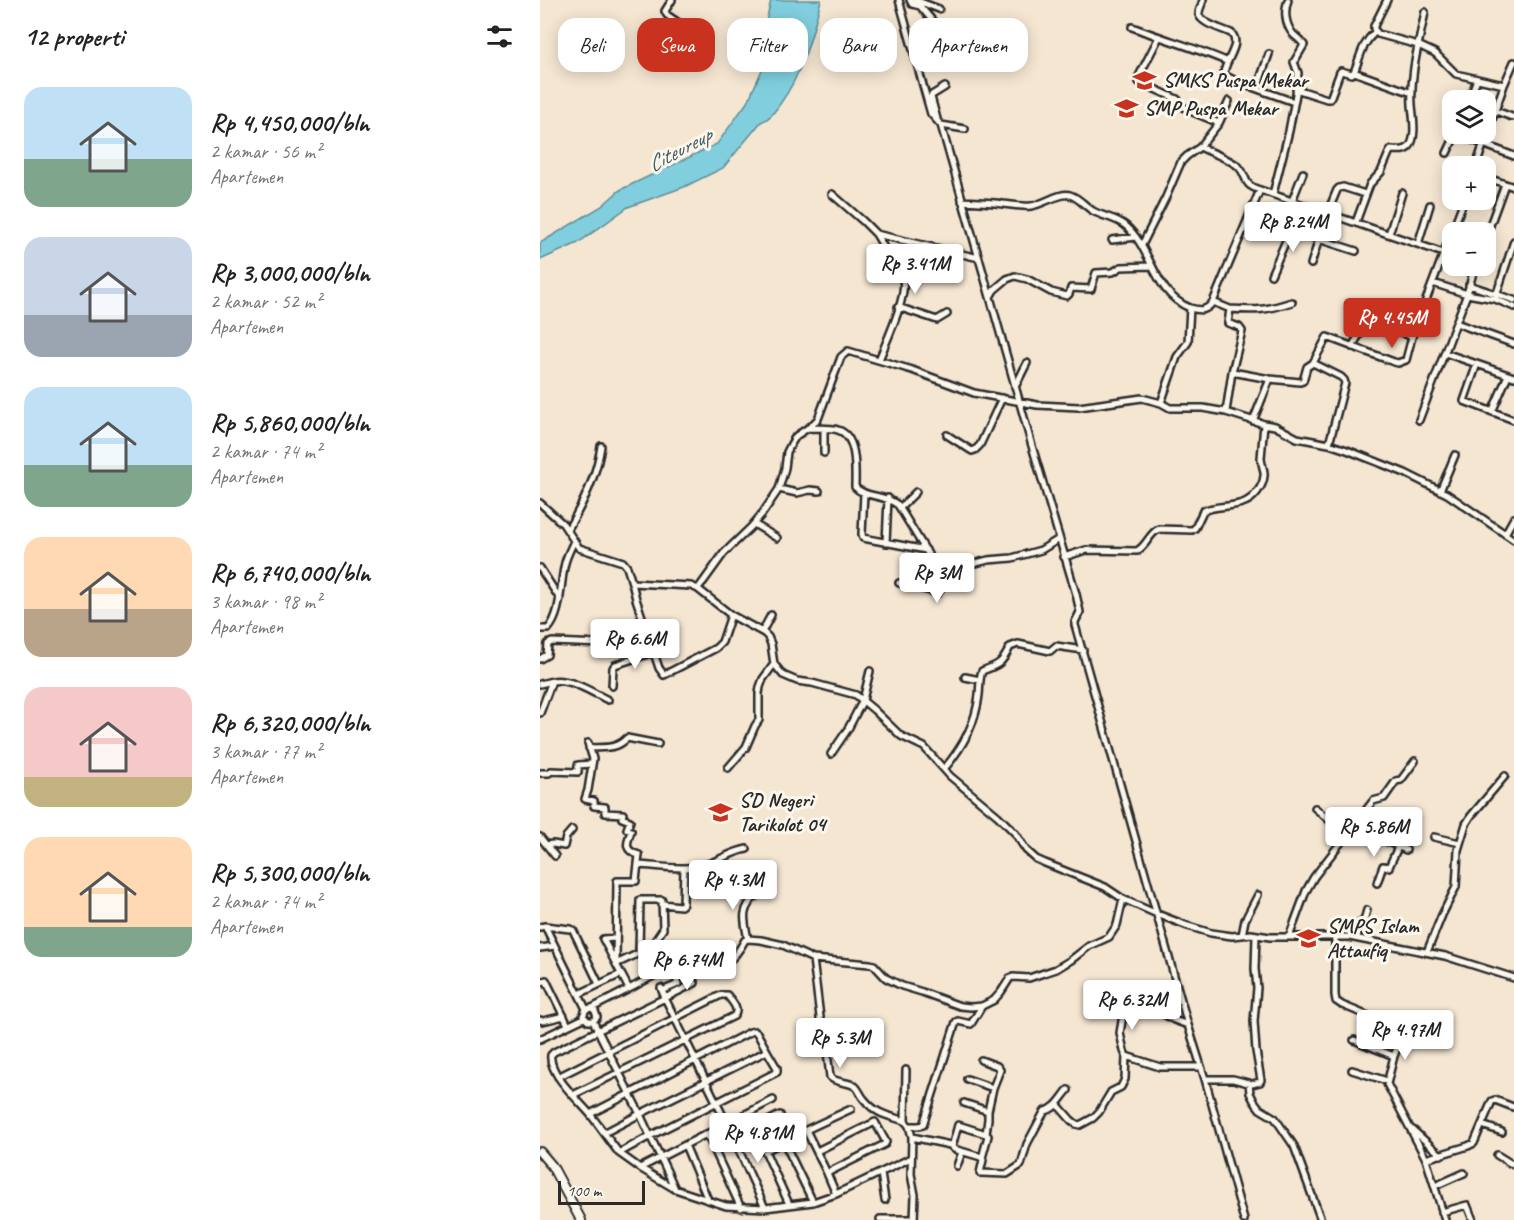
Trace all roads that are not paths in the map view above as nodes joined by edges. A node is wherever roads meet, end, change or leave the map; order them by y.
1 (672, 0) edge
2 (909, 0) edge
3 (915, 0) edge
4 (1203, 0) edge
5 (1288, 0) edge
6 (1387, 0) edge
7 (899, 1) edge
8 (939, 9) dead end
9 (1425, 12) dead end
10 (671, 18) edge
11 (931, 18) edge
12 (1132, 27) dead end
13 (1375, 32) junction
14 (1159, 37) junction
15 (1418, 45) junction
16 (1269, 54) dead end
17 (1226, 61) junction
18 (1514, 62) edge
19 (1354, 72) junction
20 (1477, 79) junction
21 (1504, 85) junction
22 (945, 87) dead end
23 (1257, 88) junction
24 (1296, 89) junction
25 (1473, 90) edge
26 (1412, 93) junction
27 (1229, 101) dead end
28 (1294, 102) junction
29 (1496, 111) joint
30 (1512, 117) dead end
31 (939, 123) junction
32 (1219, 123) junction
33 (965, 129) dead end
34 (1452, 144) edge
35 (1484, 144) joint
36 (1200, 147) junction
37 (1448, 153) dead end
38 (1480, 156) edge
39 (1514, 156) edge
40 (1302, 173) dead end
41 (1496, 181) edge
42 (1505, 184) junction
43 (1514, 187) edge
44 (1260, 190) junction
45 (1402, 193) dead end
46 (832, 194) dead end
47 (1273, 194) junction
48 (1365, 194) junction
49 (962, 201) junction
50 (1292, 201) junction
51 (1430, 205) dead end
52 (1327, 214) junction
53 (1356, 222) junction
54 (1491, 222) edge
55 (876, 234) junction
56 (1389, 234) junction
57 (1136, 237) junction
58 (1319, 239) junction
59 (1112, 240) dead end
60 (1514, 242) edge
61 (1418, 244) junction
62 (1142, 245) junction
63 (1356, 251) dead end
64 (1442, 254) edge
65 (1442, 257) edge
66 (979, 258) junction
67 (1507, 262) junction
68 (1311, 264) dead end
69 (1514, 265) edge
70 (1151, 266) junction
71 (1271, 275) dead end
72 (1472, 276) edge
73 (1433, 283) junction
74 (1469, 285) junction
75 (1467, 294) junction
76 (1496, 296) junction
77 (990, 297) junction
78 (1514, 300) edge
79 (1292, 302) dead end
80 (1213, 303) junction
81 (898, 307) junction
82 (1514, 307) edge
83 (1190, 308) junction
84 (1230, 309) junction
85 (947, 314) dead end
86 (1456, 323) junction
87 (1412, 337) junction
88 (1514, 345) edge
89 (1352, 347) junction
90 (1445, 353) junction
91 (879, 360) junction
92 (1027, 363) dead end
93 (1313, 363) junction
94 (1478, 364) junction
95 (1233, 372) junction
96 (1511, 376) edge
97 (1270, 380) junction
98 (1015, 387) junction
99 (1002, 398) junction
100 (1019, 402) junction
101 (1161, 403) junction
102 (1226, 412) junction
103 (1492, 412) junction
104 (1419, 420) dead end
105 (1514, 420) edge
106 (1253, 421) junction
107 (1264, 424) junction
108 (808, 428) junction
109 (824, 429) junction
110 (947, 435) dead end
111 (1329, 444) junction
112 (601, 446) dead end
113 (824, 453) dead end
114 (1455, 455) dead end
115 (779, 489) junction
116 (819, 491) dead end
117 (1440, 491) junction
118 (916, 492) dead end
119 (864, 493) junction
120 (888, 498) junction
121 (540, 503) edge
122 (900, 507) junction
123 (1514, 518) edge
124 (753, 524) junction
125 (568, 530) junction
126 (1505, 534) junction
127 (777, 538) dead end
128 (1059, 538) junction
129 (1514, 540) edge
130 (574, 541) junction
131 (886, 543) junction
132 (926, 550) junction
133 (1064, 557) junction
134 (540, 568) edge
135 (945, 570) junction
136 (632, 583) junction
137 (899, 583) dead end
138 (698, 590) junction
139 (560, 599) junction
140 (730, 615) junction
141 (771, 615) dead end
142 (540, 629) edge
143 (548, 629) junction
144 (762, 632) junction
145 (648, 633) junction
146 (549, 643) junction
147 (1083, 650) junction
148 (654, 652) junction
149 (540, 659) edge
150 (774, 664) junction
151 (870, 671) dead end
152 (965, 677) dead end
153 (980, 680) junction
154 (552, 681) junction
155 (540, 684) edge
156 (612, 686) dead end
157 (608, 700) dead end
158 (863, 700) junction
159 (540, 713) edge
160 (658, 744) dead end
161 (831, 754) dead end
162 (1415, 760) dead end
163 (592, 764) junction
164 (728, 768) dead end
165 (944, 769) junction
166 (540, 773) edge
167 (1505, 776) dead end
168 (1315, 807) dead end
169 (1353, 828) junction
170 (572, 830) dead end
171 (1347, 836) junction
172 (540, 837) edge
173 (1434, 837) dead end
174 (1460, 843) junction
175 (546, 845) junction
176 (1398, 847) junction
177 (747, 849) dead end
178 (1406, 850) dead end
179 (555, 856) dead end
180 (639, 865) junction
181 (684, 868) junction
182 (1377, 883) dead end
183 (757, 895) dead end
184 (1258, 896) dead end
185 (1123, 899) junction
186 (662, 904) junction
187 (1366, 910) dead end
188 (1157, 914) junction
189 (543, 926) edge
190 (1256, 935) junction
191 (1242, 936) junction
192 (1288, 937) junction
193 (1335, 937) junction
194 (616, 938) junction
195 (1357, 938) junction
196 (748, 939) junction
197 (555, 945) junction
198 (540, 948) edge
199 (639, 952) junction
200 (1426, 952) junction
201 (813, 959) junction
202 (616, 964) junction
203 (674, 972) dead end
204 (621, 974) junction
205 (1514, 978) edge
206 (540, 982) edge
207 (695, 983) dead end
208 (599, 984) junction
209 (629, 989) junction
210 (579, 994) junction
211 (665, 998) junction
212 (1148, 1005) dead end
213 (982, 1006) junction
214 (589, 1009) junction
215 (1124, 1009) dead end
216 (564, 1016) junction
217 (584, 1018) junction
218 (675, 1019) junction
219 (540, 1020) edge
220 (593, 1021) junction
221 (568, 1025) junction
222 (1188, 1025) junction
223 (597, 1031) junction
224 (540, 1039) edge
225 (686, 1040) junction
226 (1354, 1040) dead end
227 (767, 1051) junction
228 (609, 1052) junction
229 (1126, 1056) junction
230 (1394, 1056) junction
231 (981, 1060) dead end
232 (696, 1061) junction
233 (1201, 1067) junction
234 (906, 1070) dead end
235 (1352, 1070) dead end
236 (619, 1072) junction
237 (558, 1077) junction
238 (967, 1079) dead end
239 (1205, 1079) junction
240 (1387, 1081) junction
241 (706, 1082) junction
242 (1249, 1083) junction
243 (993, 1088) junction
244 (1068, 1090) dead end
245 (630, 1094) junction
246 (573, 1095) junction
247 (773, 1101) dead end
248 (716, 1102) junction
249 (964, 1103) dead end
250 (1057, 1104) junction
251 (1513, 1107) edge
252 (851, 1109) dead end
253 (988, 1110) junction
254 (590, 1114) junction
255 (640, 1114) junction
256 (746, 1115) junction
257 (780, 1115) dead end
258 (907, 1123) junction
259 (727, 1124) junction
260 (1482, 1125) junction
261 (1409, 1126) junction
262 (753, 1129) junction
263 (806, 1130) junction
264 (1502, 1132) dead end
265 (604, 1133) junction
266 (707, 1134) junction
267 (986, 1134) junction
268 (650, 1136) junction
269 (912, 1137) junction
270 (784, 1142) junction
271 (685, 1145) junction
272 (952, 1147) junction
273 (765, 1151) junction
274 (817, 1151) junction
275 (540, 1152) edge
276 (962, 1152) junction
277 (619, 1153) junction
278 (1441, 1155) junction
279 (1497, 1155) dead end
280 (661, 1157) junction
281 (911, 1158) junction
282 (981, 1158) junction
283 (1426, 1159) junction
284 (1514, 1164) edge
285 (957, 1166) dead end
286 (640, 1168) junction
287 (827, 1173) junction
288 (881, 1173) junction
289 (1464, 1173) dead end
290 (1435, 1186) junction
291 (675, 1189) junction
292 (836, 1194) junction
293 (708, 1200) junction
294 (885, 1200) dead end
295 (813, 1202) junction
296 (789, 1204) junction
297 (741, 1208) junction
298 (765, 1208) junction
299 (1442, 1212) junction
300 (880, 1218) dead end
301 (581, 1220) edge
302 (914, 1220) edge
303 (1244, 1220) edge
304 (1322, 1220) edge
305 (1445, 1220) edge
306 (1473, 1220) edge

1 - 10 street
2 - 7 street
2 - 11 street
3 - 8 street
4 - 17 street
5 - 24 street
6 - 13 street
7 - 31 street
9 - 15 street
12 - 14 street
13 - 15 street
13 - 19 street
14 - 17 street
14 - 32 street
15 - 20 street
15 - 26 street
16 - 23 street
17 - 23 street
18 - 21 street
19 - 24 street
19 - 26 street
20 - 21 street
20 - 25 street
21 - 29 street
22 - 31 street
23 - 28 street
24 - 28 street
26 - 48 street
27 - 32 street
28 - 47 street
29 - 30 street
31 - 33 street
31 - 49 street
32 - 36 street
34 - 37 street
35 - 38 street
35 - 39 street
36 - 44 street
36 - 62 street
40 - 50 street
41 - 42 street
42 - 43 street
42 - 54 street
44 - 47 street
44 - 80 street
45 - 56 street
46 - 55 street
47 - 50 street
48 - 52 street
48 - 53 street
49 - 57 street
49 - 66 street
50 - 52 street
51 - 61 street
52 - 53 street
52 - 58 street
53 - 56 street
55 - 66 street
55 - 81 street
56 - 61 street
57 - 59 street
57 - 62 street
58 - 63 street
58 - 68 street
58 - 71 street
60 - 67 street
61 - 64 street
62 - 70 street
65 - 73 street
66 - 77 street
67 - 69 street
67 - 76 street
70 - 77 street
70 - 83 street
72 - 74 street
73 - 75 street
73 - 87 street
74 - 75 street
74 - 76 street
75 - 76 street
75 - 86 street
76 - 78 street
76 - 82 street
77 - 98 street
79 - 84 street
80 - 83 street
80 - 84 street
81 - 85 street
81 - 91 street
83 - 101 street
84 - 95 street
86 - 88 street
86 - 90 street
87 - 89 street
87 - 89 street
89 - 93 street
90 - 94 street
90 - 104 street
91 - 99 street
91 - 108 street
92 - 98 street
93 - 97 street
93 - 111 street
94 - 96 street
94 - 103 street
95 - 97 street
95 - 102 street
96 - 103 street
97 - 106 street
98 - 100 street
99 - 100 street
99 - 110 street
100 - 101 street
100 - 128 street
101 - 102 street
102 - 106 street
103 - 105 street
106 - 107 street
107 - 111 street
107 - 133 street
108 - 109 street
108 - 115 street
109 - 113 street
109 - 119 street
111 - 117 street
112 - 125 street
114 - 117 street
115 - 116 street
115 - 124 street
117 - 126 street
118 - 122 street
119 - 120 street
119 - 131 street
120 - 122 street
120 - 131 street
121 - 125 street
122 - 132 street
123 - 126 street
124 - 127 street
124 - 138 street
125 - 130 street
126 - 129 street
128 - 133 street
128 - 135 street
130 - 136 street
130 - 139 street
131 - 132 street
132 - 135 street
133 - 147 street
134 - 139 street
135 - 137 street
136 - 138 street
136 - 145 street
138 - 140 street
139 - 143 street
140 - 144 street
140 - 148 street
141 - 144 street
142 - 143 street
143 - 146 street
144 - 150 street
145 - 146 street
145 - 148 street
146 - 149 street
147 - 153 street
147 - 188 street
148 - 156 street
150 - 158 street
150 - 164 street
151 - 158 street
152 - 153 street
153 - 165 street
154 - 155 street
154 - 157 street
154 - 159 street
158 - 161 street
158 - 165 street
160 - 163 street
162 - 169 street
163 - 166 street
163 - 180 street
165 - 185 street
167 - 174 street
168 - 171 street
169 - 171 street
169 - 176 street
170 - 175 street
171 - 192 street
172 - 175 street
173 - 174 street
174 - 200 street
175 - 179 street
176 - 178 street
176 - 182 street
177 - 181 street
180 - 181 street
180 - 194 street
181 - 186 street
183 - 196 street
184 - 191 street
185 - 188 street
185 - 213 street
186 - 199 street
186 - 199 street
187 - 195 street
188 - 191 street
188 - 222 street
189 - 197 street
189 - 208 street
190 - 191 street
190 - 192 street
190 - 242 street
192 - 193 street
193 - 195 street
193 - 230 street
194 - 202 street
194 - 202 street
195 - 200 street
196 - 201 street
196 - 209 street
197 - 198 street
197 - 210 street
199 - 202 street
200 - 205 street
201 - 213 street
201 - 258 street
202 - 204 street
203 - 211 street
204 - 208 street
204 - 209 street
206 - 216 street
207 - 211 street
208 - 210 street
209 - 214 street
210 - 214 street
211 - 218 street
211 - 223 street
212 - 222 street
213 - 258 street
214 - 217 street
214 - 220 street
215 - 229 street
216 - 219 street
216 - 221 street
217 - 220 street
217 - 221 street
218 - 225 street
218 - 225 street
218 - 228 street
220 - 223 street
221 - 224 street
222 - 233 street
223 - 228 street
223 - 237 street
225 - 232 street
225 - 236 street
226 - 230 street
227 - 232 street
227 - 241 street
227 - 248 street
228 - 236 street
228 - 237 street
229 - 233 street
229 - 250 street
230 - 240 street
231 - 243 street
232 - 241 street
232 - 245 street
233 - 239 street
234 - 258 street
235 - 240 street
236 - 245 street
236 - 246 street
237 - 246 street
238 - 243 street
239 - 242 street
239 - 303 street
240 - 261 street
241 - 248 street
241 - 255 street
242 - 304 street
243 - 253 street
244 - 250 street
245 - 254 street
245 - 255 street
246 - 254 street
247 - 256 street
248 - 259 street
248 - 268 street
249 - 253 street
250 - 282 street
251 - 260 street
252 - 263 street
253 - 267 street
254 - 265 street
255 - 265 street
255 - 268 street
256 - 259 street
256 - 262 street
257 - 262 street
258 - 269 street
259 - 266 street
259 - 298 street
260 - 264 street
260 - 278 street
261 - 278 street
261 - 283 street
262 - 273 street
263 - 270 street
263 - 274 street
265 - 277 street
266 - 271 street
266 - 297 street
267 - 272 street
267 - 282 street
268 - 277 street
268 - 280 street
269 - 272 street
269 - 281 street
270 - 273 street
270 - 295 street
271 - 280 street
271 - 293 street
272 - 276 street
273 - 296 street
274 - 287 street
274 - 287 street
275 - 301 main road
276 - 282 street
276 - 285 street
277 - 286 street
278 - 283 street
279 - 284 street
280 - 286 street
280 - 291 street
281 - 288 street
281 - 302 street
283 - 290 street
286 - 291 street
287 - 292 street
288 - 292 street
288 - 294 street
289 - 290 street
290 - 299 street
291 - 293 street
292 - 295 street
293 - 297 street
295 - 296 street
296 - 298 street
297 - 298 street
299 - 305 street
299 - 306 street
300 - 302 street

